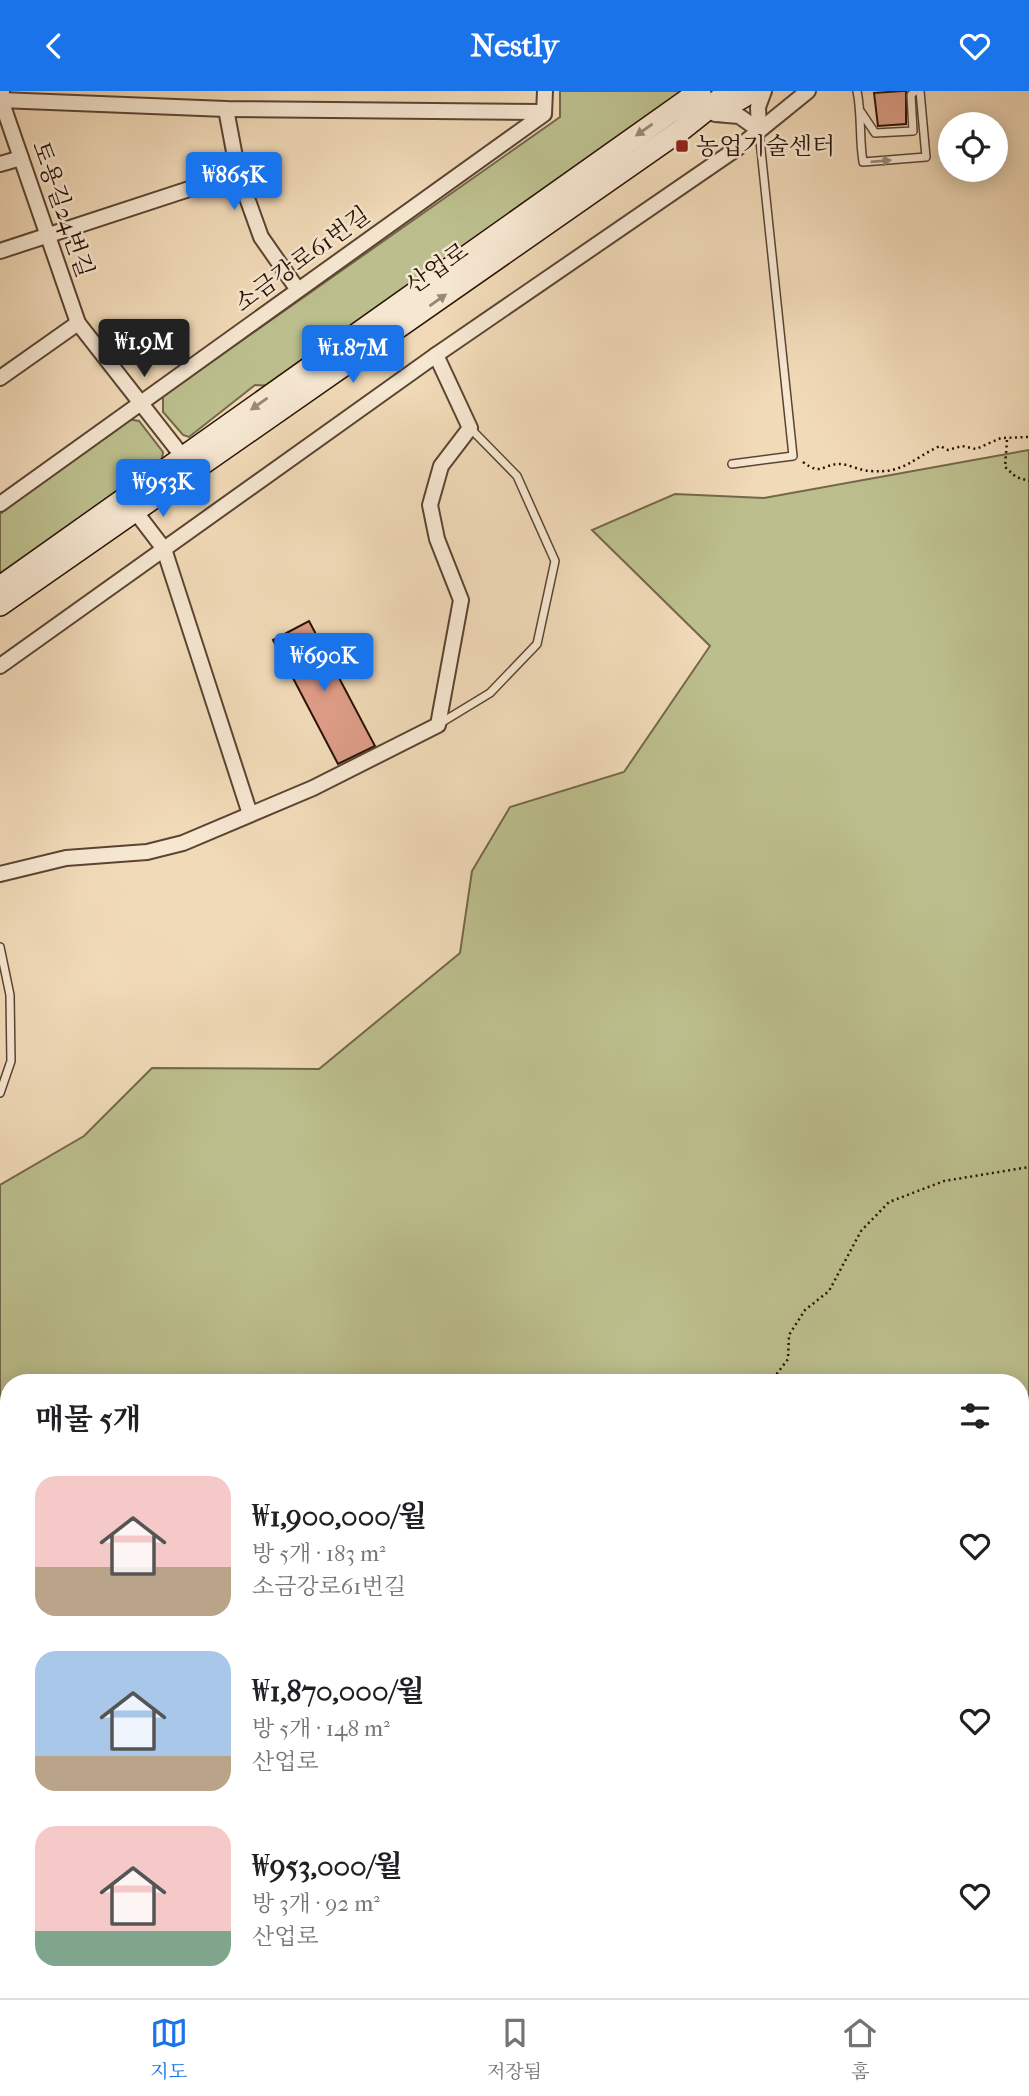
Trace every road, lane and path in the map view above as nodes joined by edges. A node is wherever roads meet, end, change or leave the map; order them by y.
1 (545, 91) edge
2 (700, 91) edge
3 (730, 91) edge
4 (753, 91) edge
5 (764, 91) edge
6 (808, 91) edge
7 (858, 91) edge
8 (915, 91) edge
9 (920, 91) edge
10 (1, 97) edge
11 (226, 109) junction
12 (543, 112) junction
13 (861, 112) junction
14 (715, 114) junction
15 (681, 130) junction
16 (759, 130) junction
17 (21, 158) junction
18 (0, 164) edge
19 (238, 173) junction
20 (48, 236) junction
21 (0, 251) edge
22 (298, 290) junction
23 (78, 323) junction
24 (436, 355) junction
25 (0, 378) edge
26 (141, 403) junction
27 (470, 428) junction
28 (1029, 437) edge
29 (1006, 438) junction
30 (793, 456) junction
31 (183, 457) junction
32 (732, 464) dead end
33 (1029, 481) edge
34 (0, 504) edge
35 (135, 511) junction
36 (164, 549) junction
37 (0, 587) edge
38 (0, 605) edge
39 (0, 666) edge
40 (438, 725) junction
41 (250, 814) junction
42 (0, 874) edge
43 (0, 947) edge
44 (0, 1093) edge
45 (1029, 1167) edge
46 (777, 1374) edge

1 - 12 street
2 -> 31 street, 산업로
3 - 15 street, 산업로
4 - 14 street
5 - 16 street
6 - 16 street
7 - 13 lane
8 - 13 lane
13 -> 9 lane
10 - 11 street
10 - 17 street, 토용길24번길
11 - 12 street
11 - 19 street
12 - 22 street, 소금강로61번길
14 - 15 street
14 - 16 street
35 -> 15 street, 산업로
16 - 24 street
16 - 30 lane
17 - 18 street
17 - 20 street, 토용길24번길
19 - 20 street
19 - 22 street
20 - 21 street
20 - 23 street, 토용길24번길
22 - 26 street, 소금강로61번길
23 - 25 street
23 - 26 street, 토용길24번길
24 - 27 street
24 - 36 street
26 - 31 street, 토용길24번길
26 - 34 street, 소금강로61번길
27 - 40 street
27 - 40 lane
28 - 29 path
29 - 30 path
29 - 33 path
30 - 32 lane
31 - 37 street, 산업로
35 - 36 street
35 - 38 street, 산업로
36 - 39 street
36 - 41 street
40 - 41 street
41 - 42 street
43 - 44 lane
45 - 46 path

